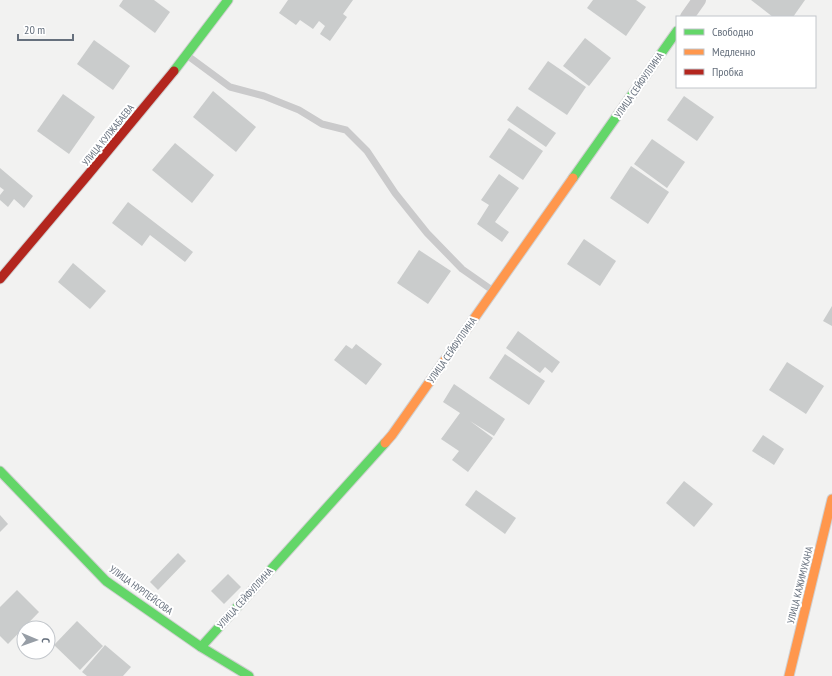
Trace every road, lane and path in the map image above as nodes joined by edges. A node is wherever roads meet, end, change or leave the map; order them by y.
1 (228, 0) edge
2 (699, 0) edge
3 (688, 16) edge
4 (676, 32) edge
5 (187, 55) junction
6 (0, 279) edge
7 (494, 291) junction
8 (0, 471) edge
9 (832, 499) edge
10 (201, 647) junction
11 (249, 676) edge
12 (789, 676) edge

1 - 5 street, УЛИЦА КУЛЖАБАЕВА
2 - 3 street
4 - 7 street, УЛИЦА СЕЙФУЛЛИНА
5 - 6 street, УЛИЦА КУЛЖАБАЕВА
5 - 7 lane
7 - 10 street, УЛИЦА СЕЙФУЛЛИНА
8 - 10 street, УЛИЦА НУРПЕЙСОВА
9 - 12 street, УЛИЦА КАЖИМУКАНА
10 - 11 street, УЛИЦА НУРПЕЙСОВА

